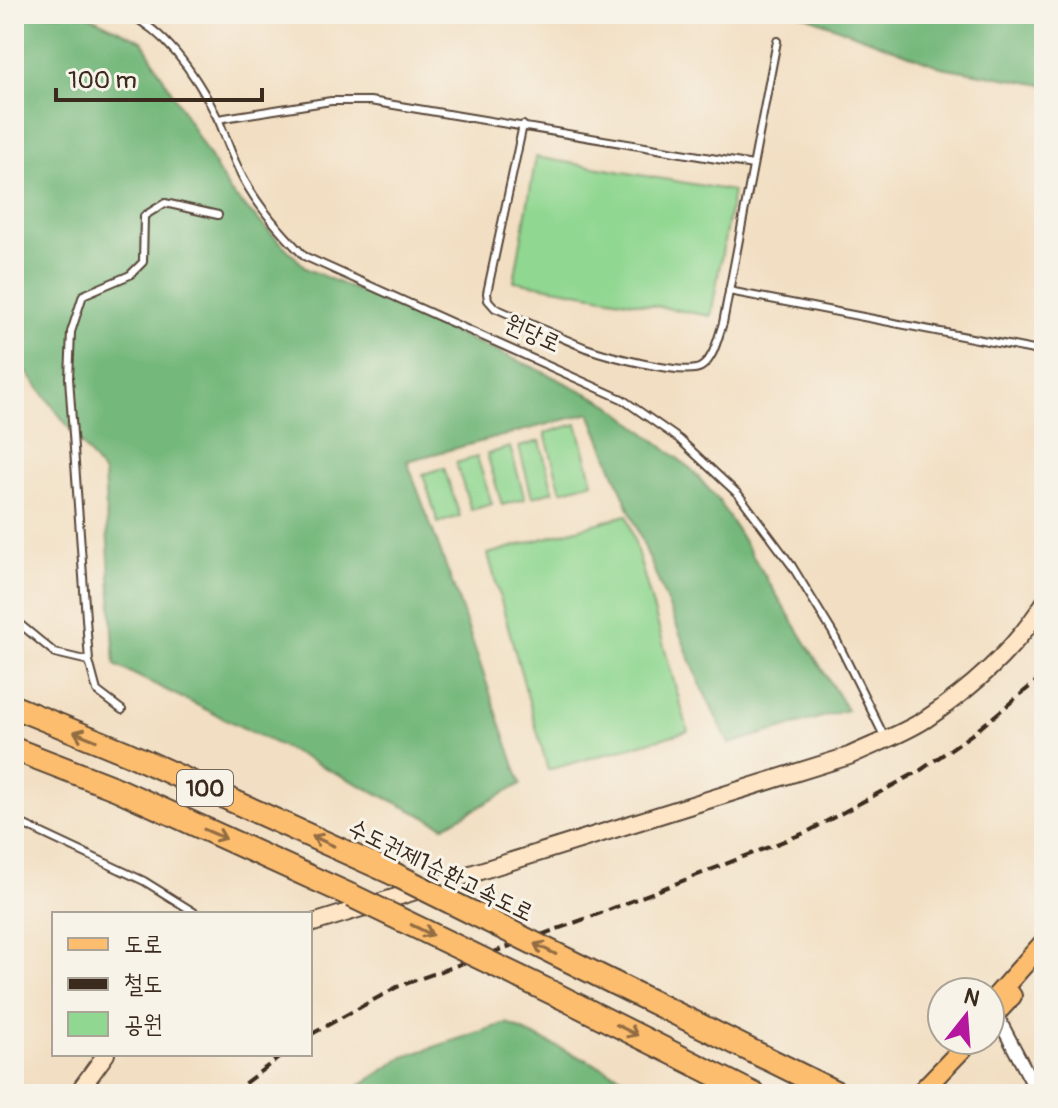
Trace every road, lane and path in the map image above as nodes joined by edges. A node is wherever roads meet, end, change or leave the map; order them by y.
1 (128, 14) edge
2 (777, 41) dead end
3 (218, 119) junction
4 (523, 125) junction
5 (753, 165) junction
6 (218, 215) dead end
7 (729, 291) junction
8 (1044, 352) edge
9 (1044, 603) edge
10 (14, 623) edge
11 (89, 661) junction
12 (14, 707) edge
13 (122, 710) dead end
14 (885, 738) junction
15 (14, 749) edge
16 (14, 820) edge
17 (194, 912) edge
18 (312, 923) edge
19 (1044, 942) edge
20 (1044, 961) edge
21 (1006, 992) edge
22 (1006, 997) edge
23 (1006, 1031) edge
24 (105, 1056) edge
25 (940, 1056) edge
26 (956, 1056) edge
27 (1044, 1093) edge
28 (77, 1094) edge
29 (754, 1094) edge
30 (839, 1094) edge
31 (905, 1094) edge
32 (919, 1094) edge

1 - 3 lane, 원당로
2 - 5 lane
3 - 4 lane
3 - 14 lane, 원당로
4 - 5 lane
4 - 7 lane
5 - 7 lane
6 - 11 lane
7 - 8 lane
9 - 14 main road
10 - 11 lane
11 - 13 lane
30 -> 12 highway, 수도권제1순환고속도로 / 100, bridge
14 - 18 main road
15 -> 29 highway, 100, bridge
16 - 17 lane
19 - 21 main road
20 - 22 main road
23 - 27 street
24 - 28 main road
25 - 31 main road
26 - 32 main road

